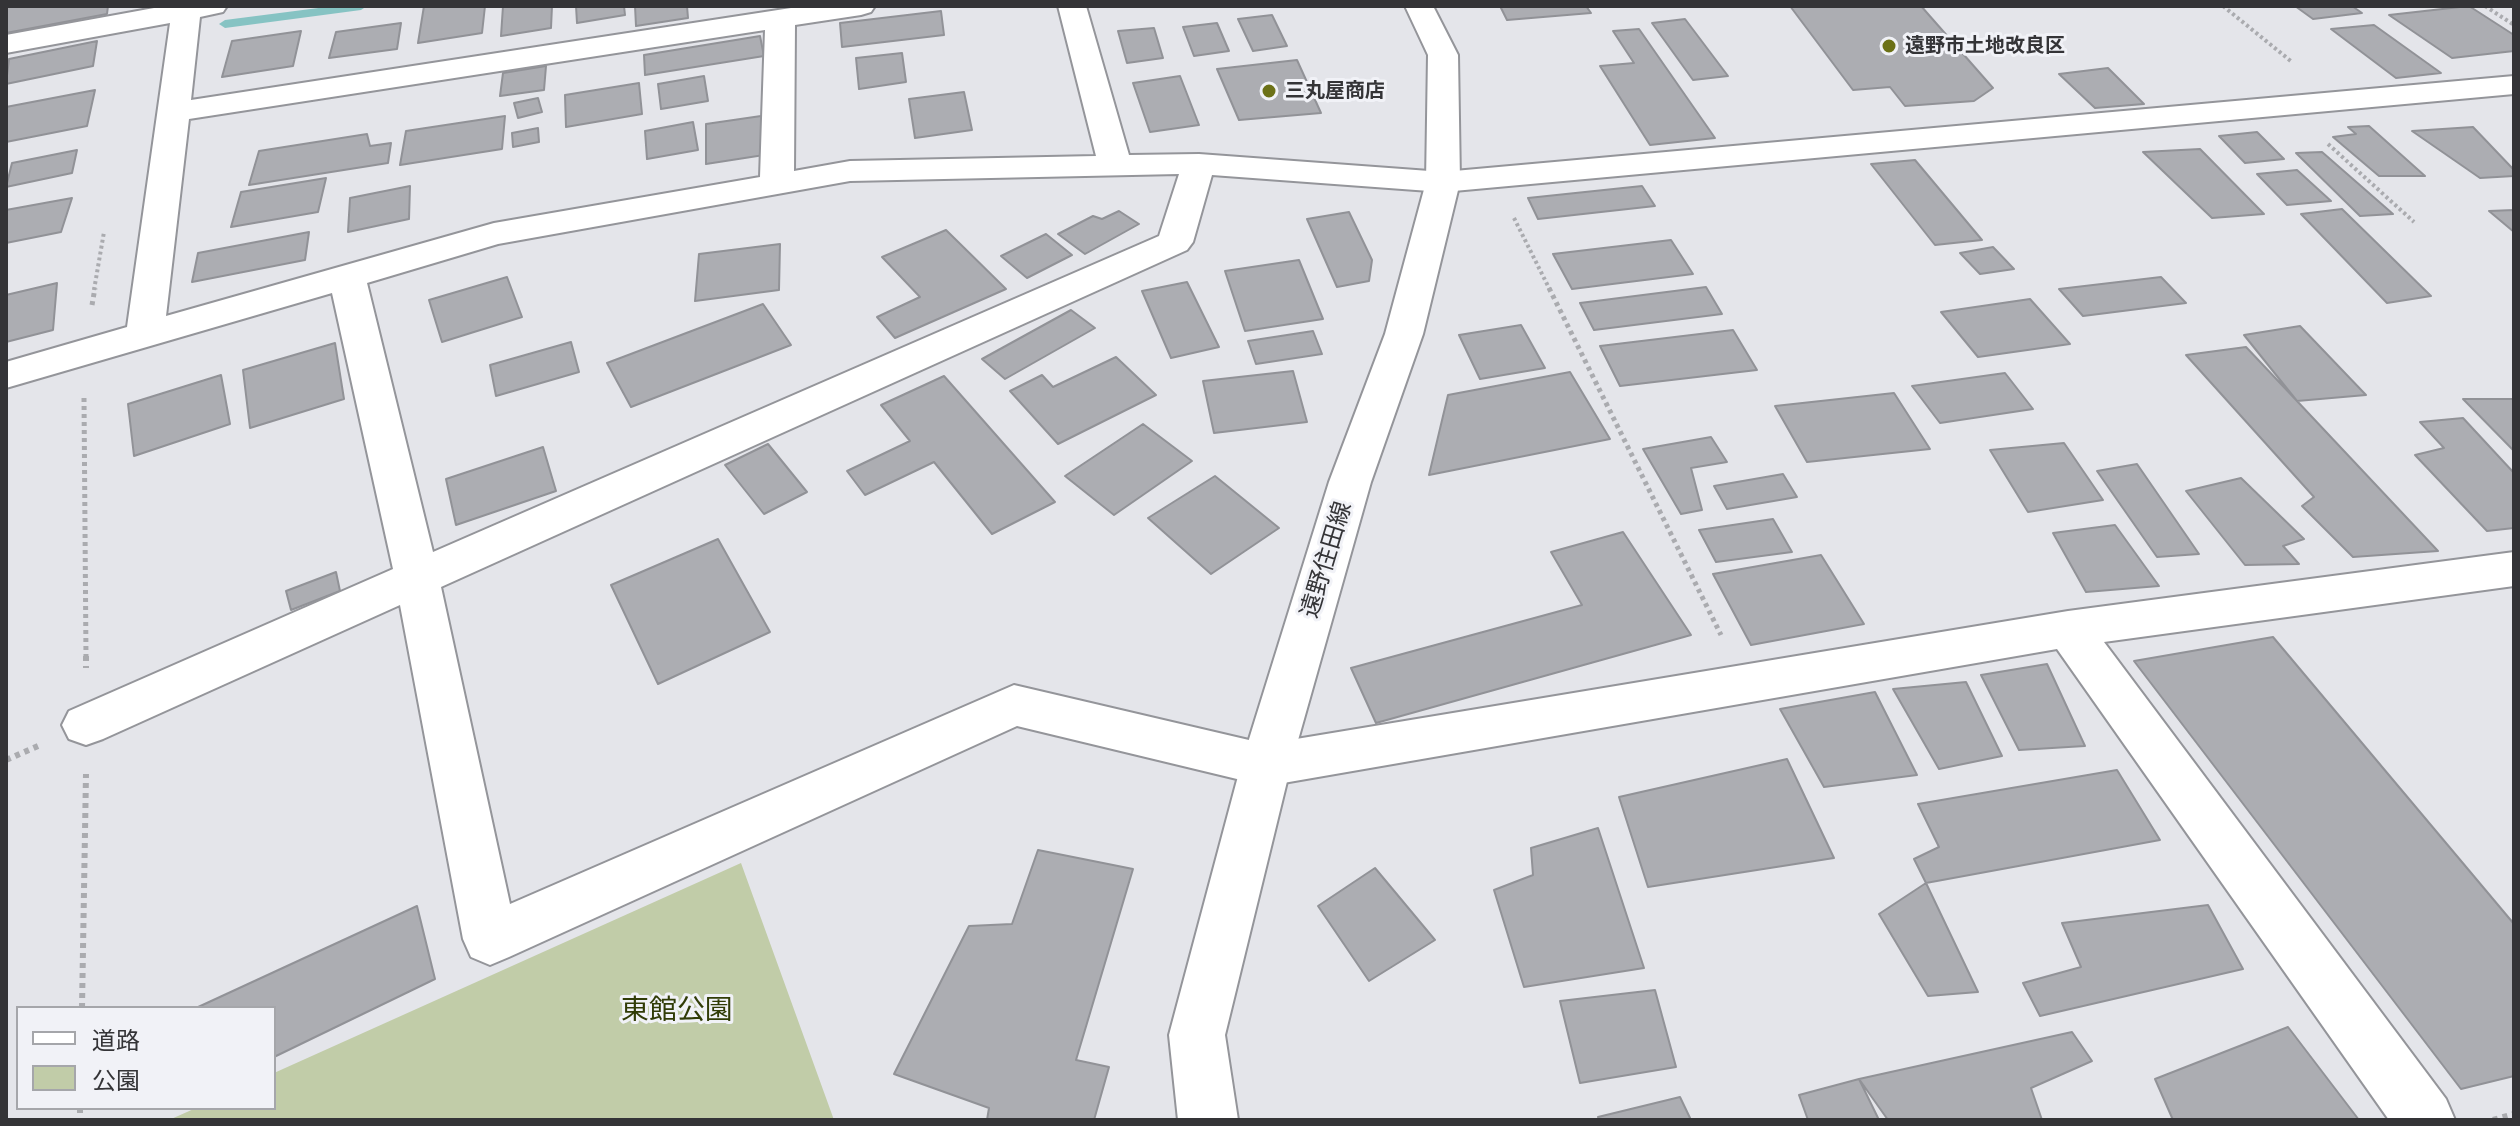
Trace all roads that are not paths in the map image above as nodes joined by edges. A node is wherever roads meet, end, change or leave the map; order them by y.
1 (861, 6) edge
2 (1072, 6) edge
3 (1419, 6) edge
4 (196, 7) edge
5 (780, 19) junction
6 (6, 44) edge
7 (2514, 85) edge
8 (174, 112) junction
9 (1199, 164) junction
10 (1115, 165) junction
11 (1443, 182) junction
12 (777, 184) junction
13 (347, 277) junction
14 (145, 335) junction
15 (6, 375) edge
16 (2514, 569) edge
17 (417, 578) junction
18 (2068, 629) junction
19 (86, 725) road end
20 (1266, 765) junction
21 (1208, 1120) edge
22 (2425, 1120) edge

1 - 5 street
2 - 10 street
3 - 11 street, 遠野住田線
4 - 6 street
4 - 8 street
5 - 8 street
5 - 12 street
7 - 11 street
8 - 14 street
9 - 10 street
9 - 11 street
9 - 17 street
10 - 12 street
11 - 20 street, 遠野住田線
12 - 13 street
13 - 14 street
13 - 17 street
14 - 15 street
16 - 18 street
17 - 19 street
17 - 20 street
18 - 20 street
18 - 22 street
20 - 21 street, 遠野住田線

